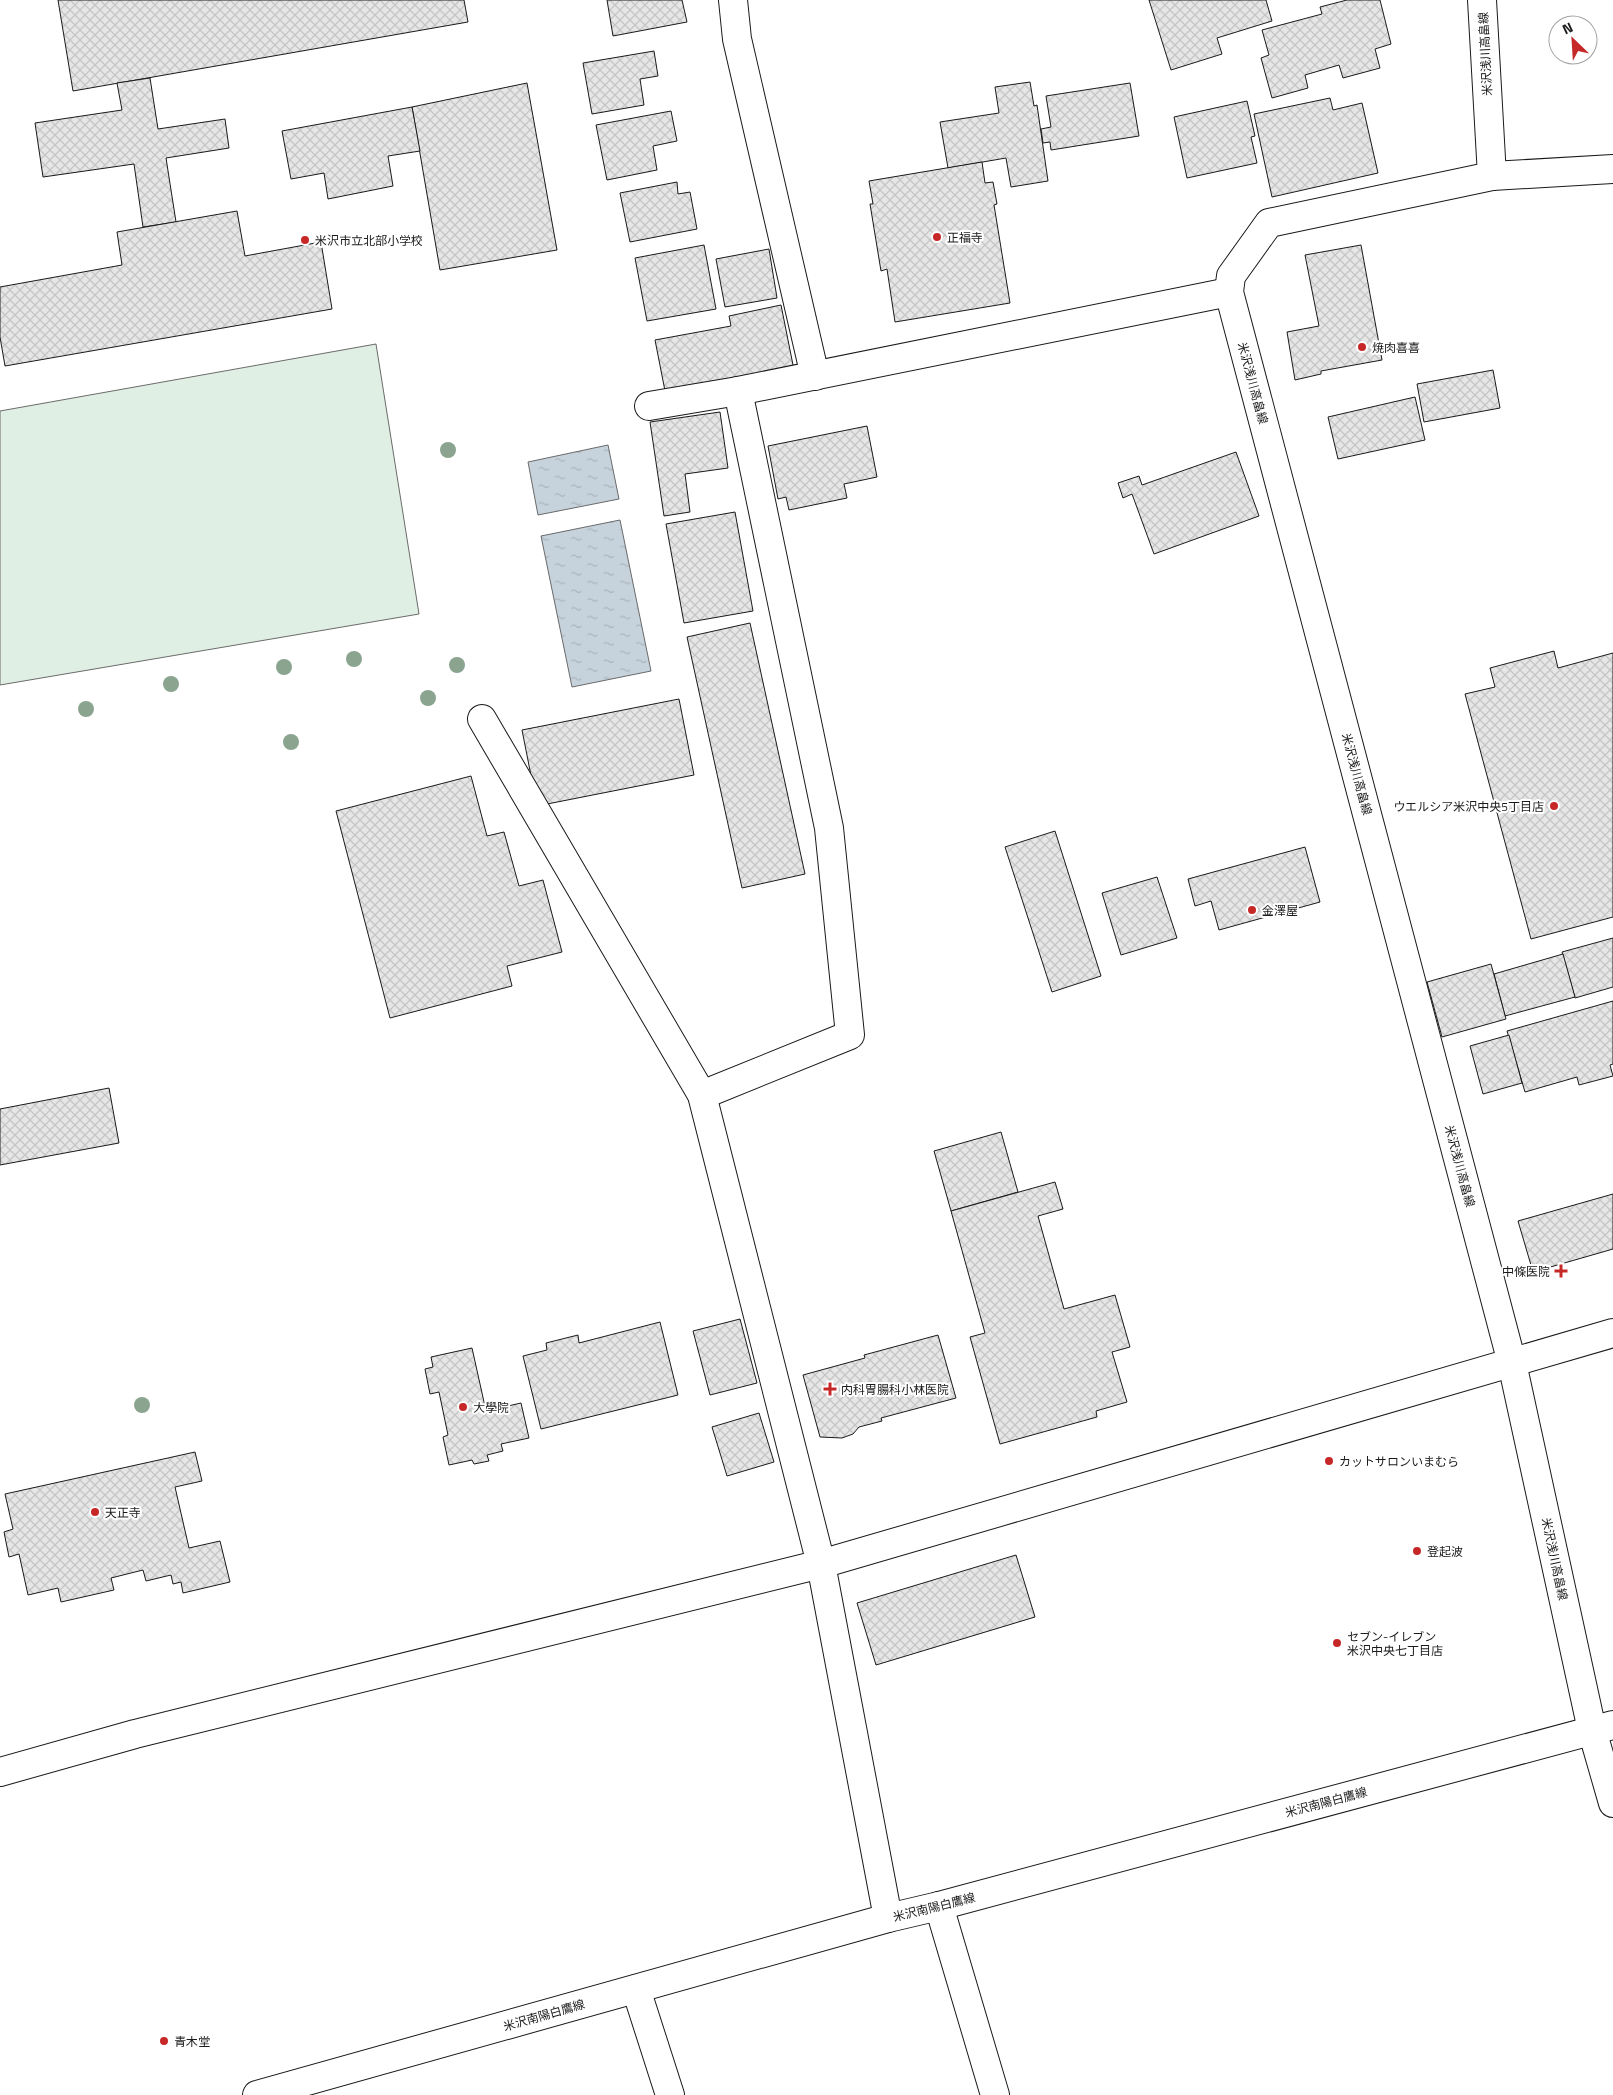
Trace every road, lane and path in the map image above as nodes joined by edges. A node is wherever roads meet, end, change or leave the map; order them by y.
1 (733, 0) edge
2 (1482, 0) edge
3 (1613, 169) edge
4 (1492, 176) junction
5 (1229, 292) junction
6 (815, 376) junction
7 (738, 391) junction
8 (649, 406) dead end
9 (482, 719) dead end
10 (702, 1095) junction
11 (1613, 1333) edge
12 (1512, 1362) junction
13 (821, 1564) junction
14 (1603, 1727) edge
15 (0, 1772) edge
16 (1613, 1803) edge
17 (939, 1906) junction
18 (888, 1918) junction
19 (636, 1989) junction
20 (257, 2095) edge
21 (670, 2095) edge
22 (995, 2095) edge

1 - 6 street
2 - 4 street, 米沢浅川高畠線
3 - 4 street
4 - 5 street
5 - 6 street
5 - 12 street, 米沢浅川高畠線
6 - 7 street
7 - 8 street
7 - 10 street
9 - 10 street
10 - 13 street
11 - 12 street
12 - 13 street
12 - 14 street, 米沢浅川高畠線
13 - 15 street
13 - 18 street
14 - 16 street, 米沢浅川高畠線
14 - 17 street, 米沢南陽白鷹線
17 - 18 street, 米沢南陽白鷹線
17 - 22 street
18 - 19 street, 米沢南陽白鷹線
19 - 20 street, 米沢南陽白鷹線
19 - 21 street

